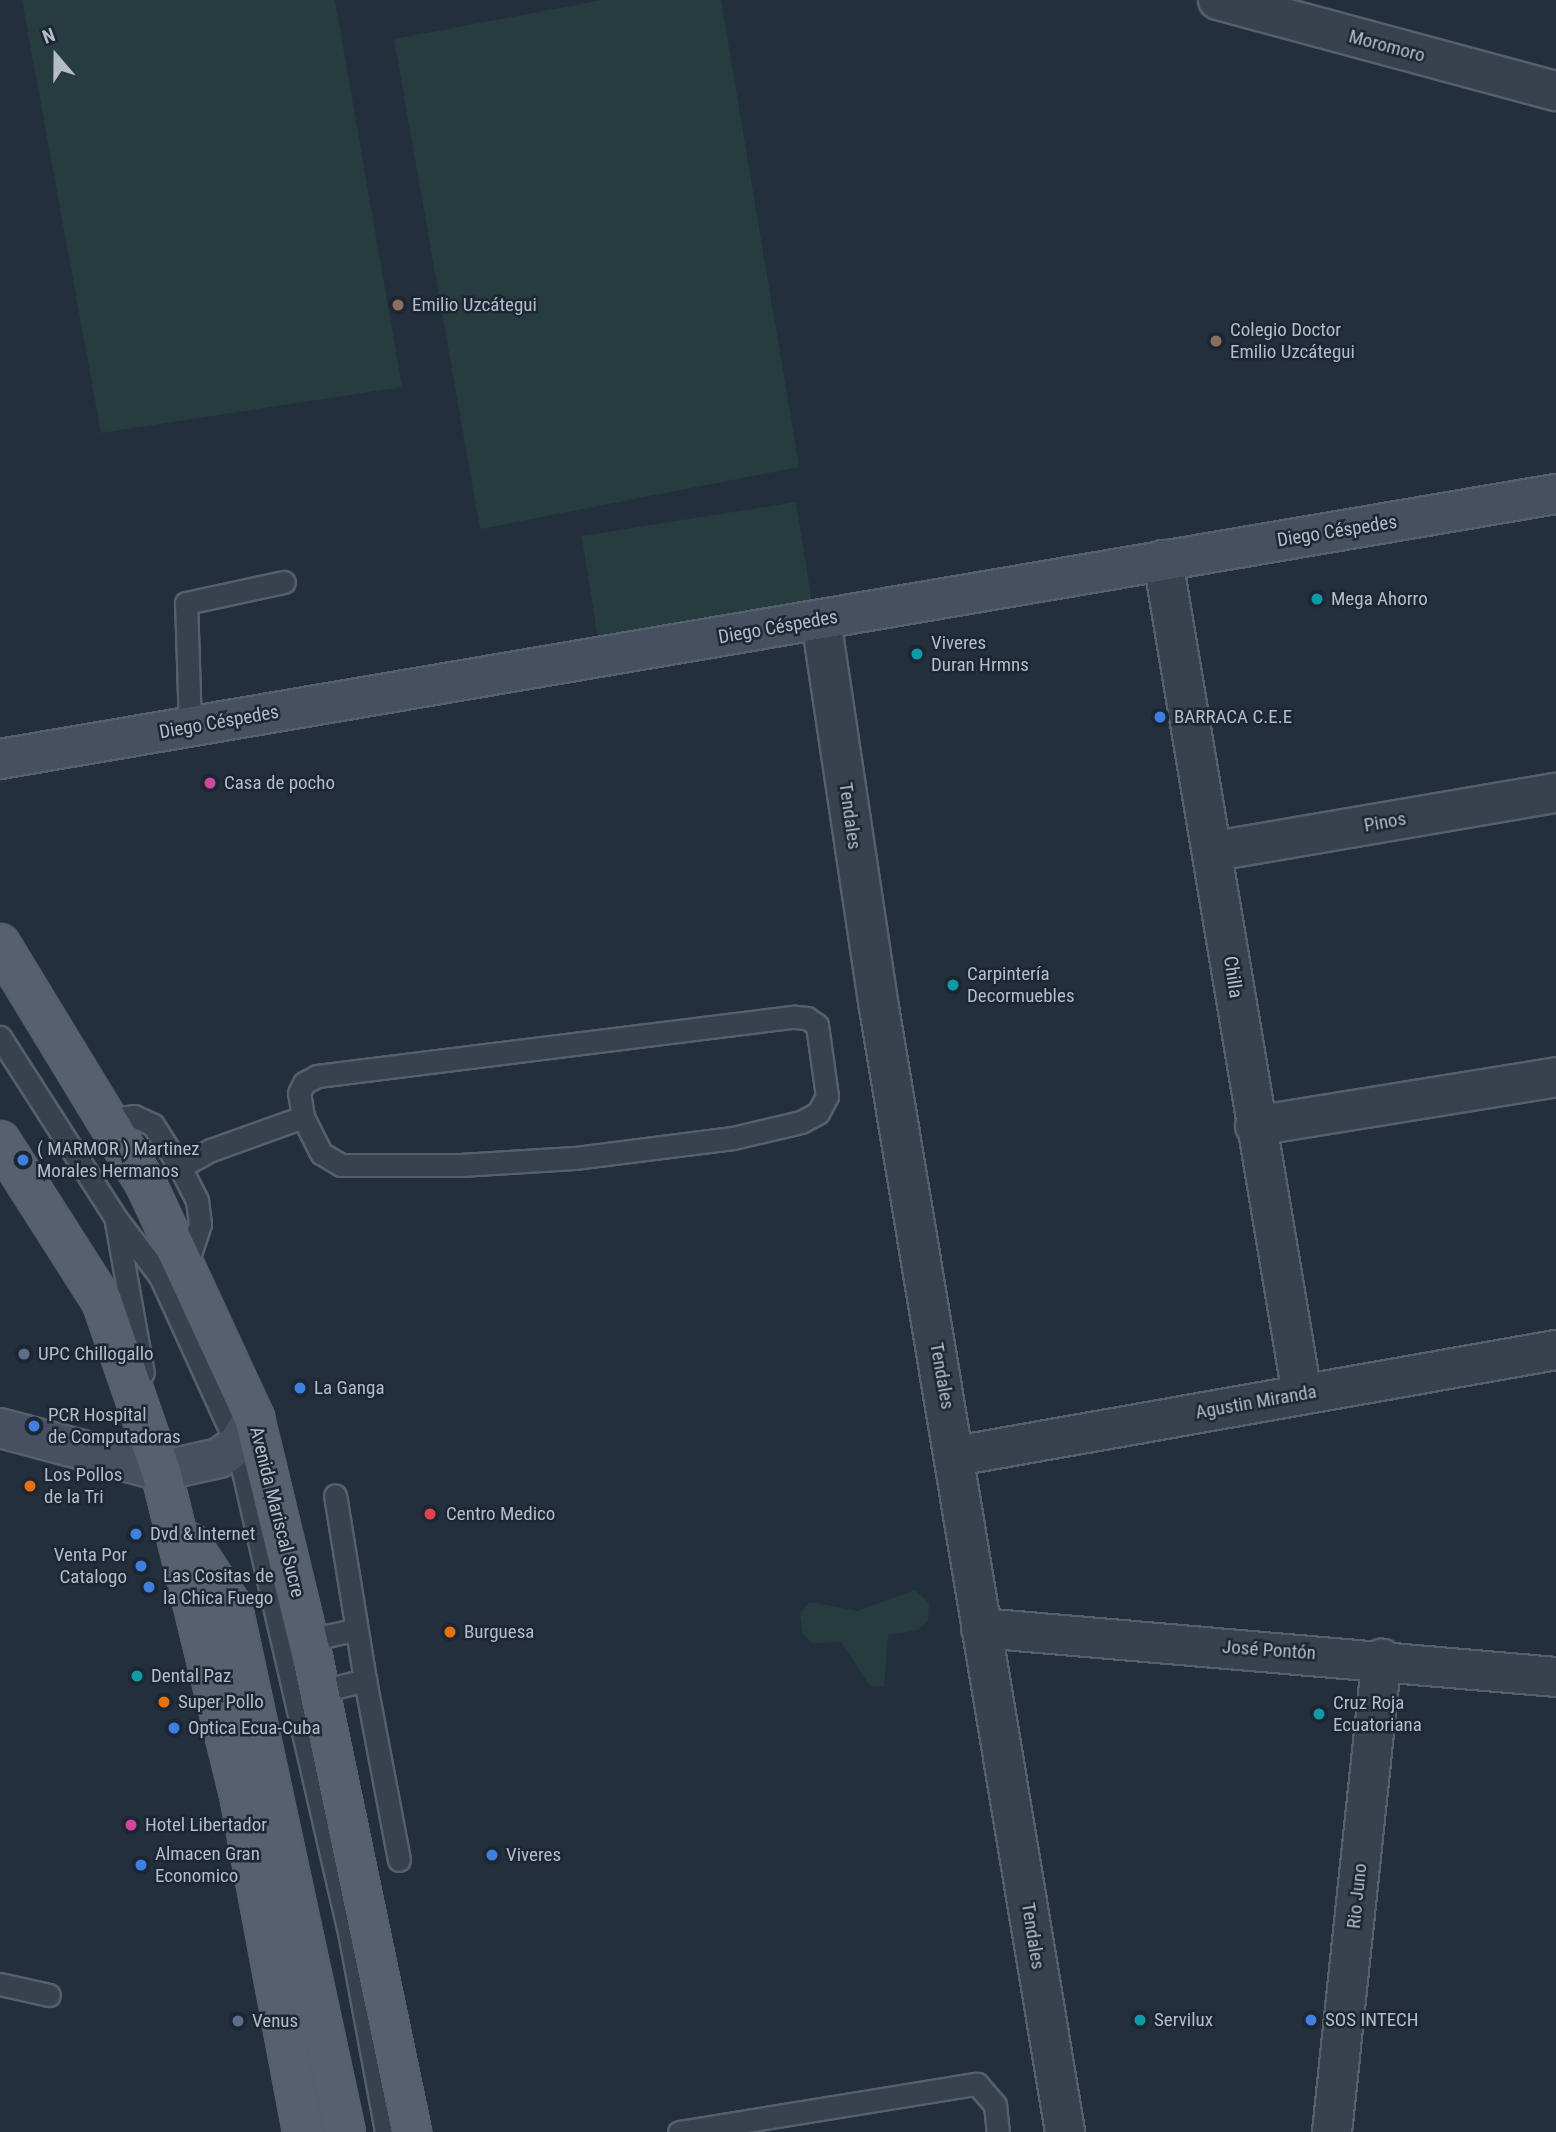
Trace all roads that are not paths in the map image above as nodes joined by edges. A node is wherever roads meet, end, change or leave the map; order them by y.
1 (1218, 0) edge
2 (1556, 91) edge
3 (1556, 494) edge
4 (1164, 560) junction
5 (284, 582) dead end
6 (821, 620) junction
7 (190, 727) junction
8 (0, 759) edge
9 (1556, 793) edge
10 (1215, 851) junction
11 (0, 944) edge
12 (0, 1037) edge
13 (1556, 1077) edge
14 (303, 1116) junction
15 (110, 1119) junction
16 (1255, 1126) junction
17 (0, 1141) edge
18 (180, 1167) junction
19 (115, 1217) junction
20 (186, 1266) junction
21 (1556, 1350) edge
22 (1302, 1394) junction
23 (0, 1428) edge
24 (246, 1432) junction
25 (956, 1456) junction
26 (161, 1471) junction
27 (335, 1495) dead end
28 (176, 1521) junction
29 (981, 1628) junction
30 (354, 1630) junction
31 (308, 1640) junction
32 (1382, 1659) junction
33 (1556, 1677) edge
34 (365, 1680) junction
35 (318, 1692) junction
36 (398, 1860) dead end
37 (0, 1984) edge
38 (49, 1995) dead end
39 (303, 2132) edge
40 (345, 2132) edge
41 (386, 2132) edge
42 (411, 2132) edge
43 (679, 2132) edge
44 (998, 2132) edge
45 (1065, 2132) edge
46 (1332, 2132) edge

1 - 2 street, Moromoro
3 - 4 street, Diego Céspedes
4 - 6 street, Diego Céspedes
4 - 10 street, Chilla
5 - 7 lane
6 - 7 street, Diego Céspedes
6 - 25 street, Tendales
7 - 8 street, Diego Céspedes
9 - 10 street, Pinos
10 - 16 street, Chilla
11 - 15 main road, Avenida Mariscal Sucre
12 - 19 lane
13 - 16 street
14 - 14 lane
14 - 18 lane
15 - 18 lane
15 - 20 main road, Avenida Mariscal Sucre
16 - 22 street, Chilla
17 - 26 main road
18 - 20 lane
19 - 24 lane
19 - 26 lane
20 - 24 main road, Avenida Mariscal Sucre
21 - 22 street, Agustin Miranda
22 - 25 street, Agustin Miranda
23 - 26 street
24 - 26 street
24 - 31 main road, Avenida Mariscal Sucre
24 - 41 lane
25 - 29 street, Tendales
26 - 28 main road
27 - 30 lane
28 - 39 main road
28 - 40 main road
29 - 32 street, José Pontón
29 - 45 street, Tendales
30 - 31 lane
30 - 34 lane
31 - 35 main road, Avenida Mariscal Sucre
32 - 33 street, José Pontón
32 - 46 street, Rio Juno
34 - 35 lane
34 - 36 lane
35 - 42 main road, Avenida Mariscal Sucre
37 - 38 lane
43 - 44 lane

